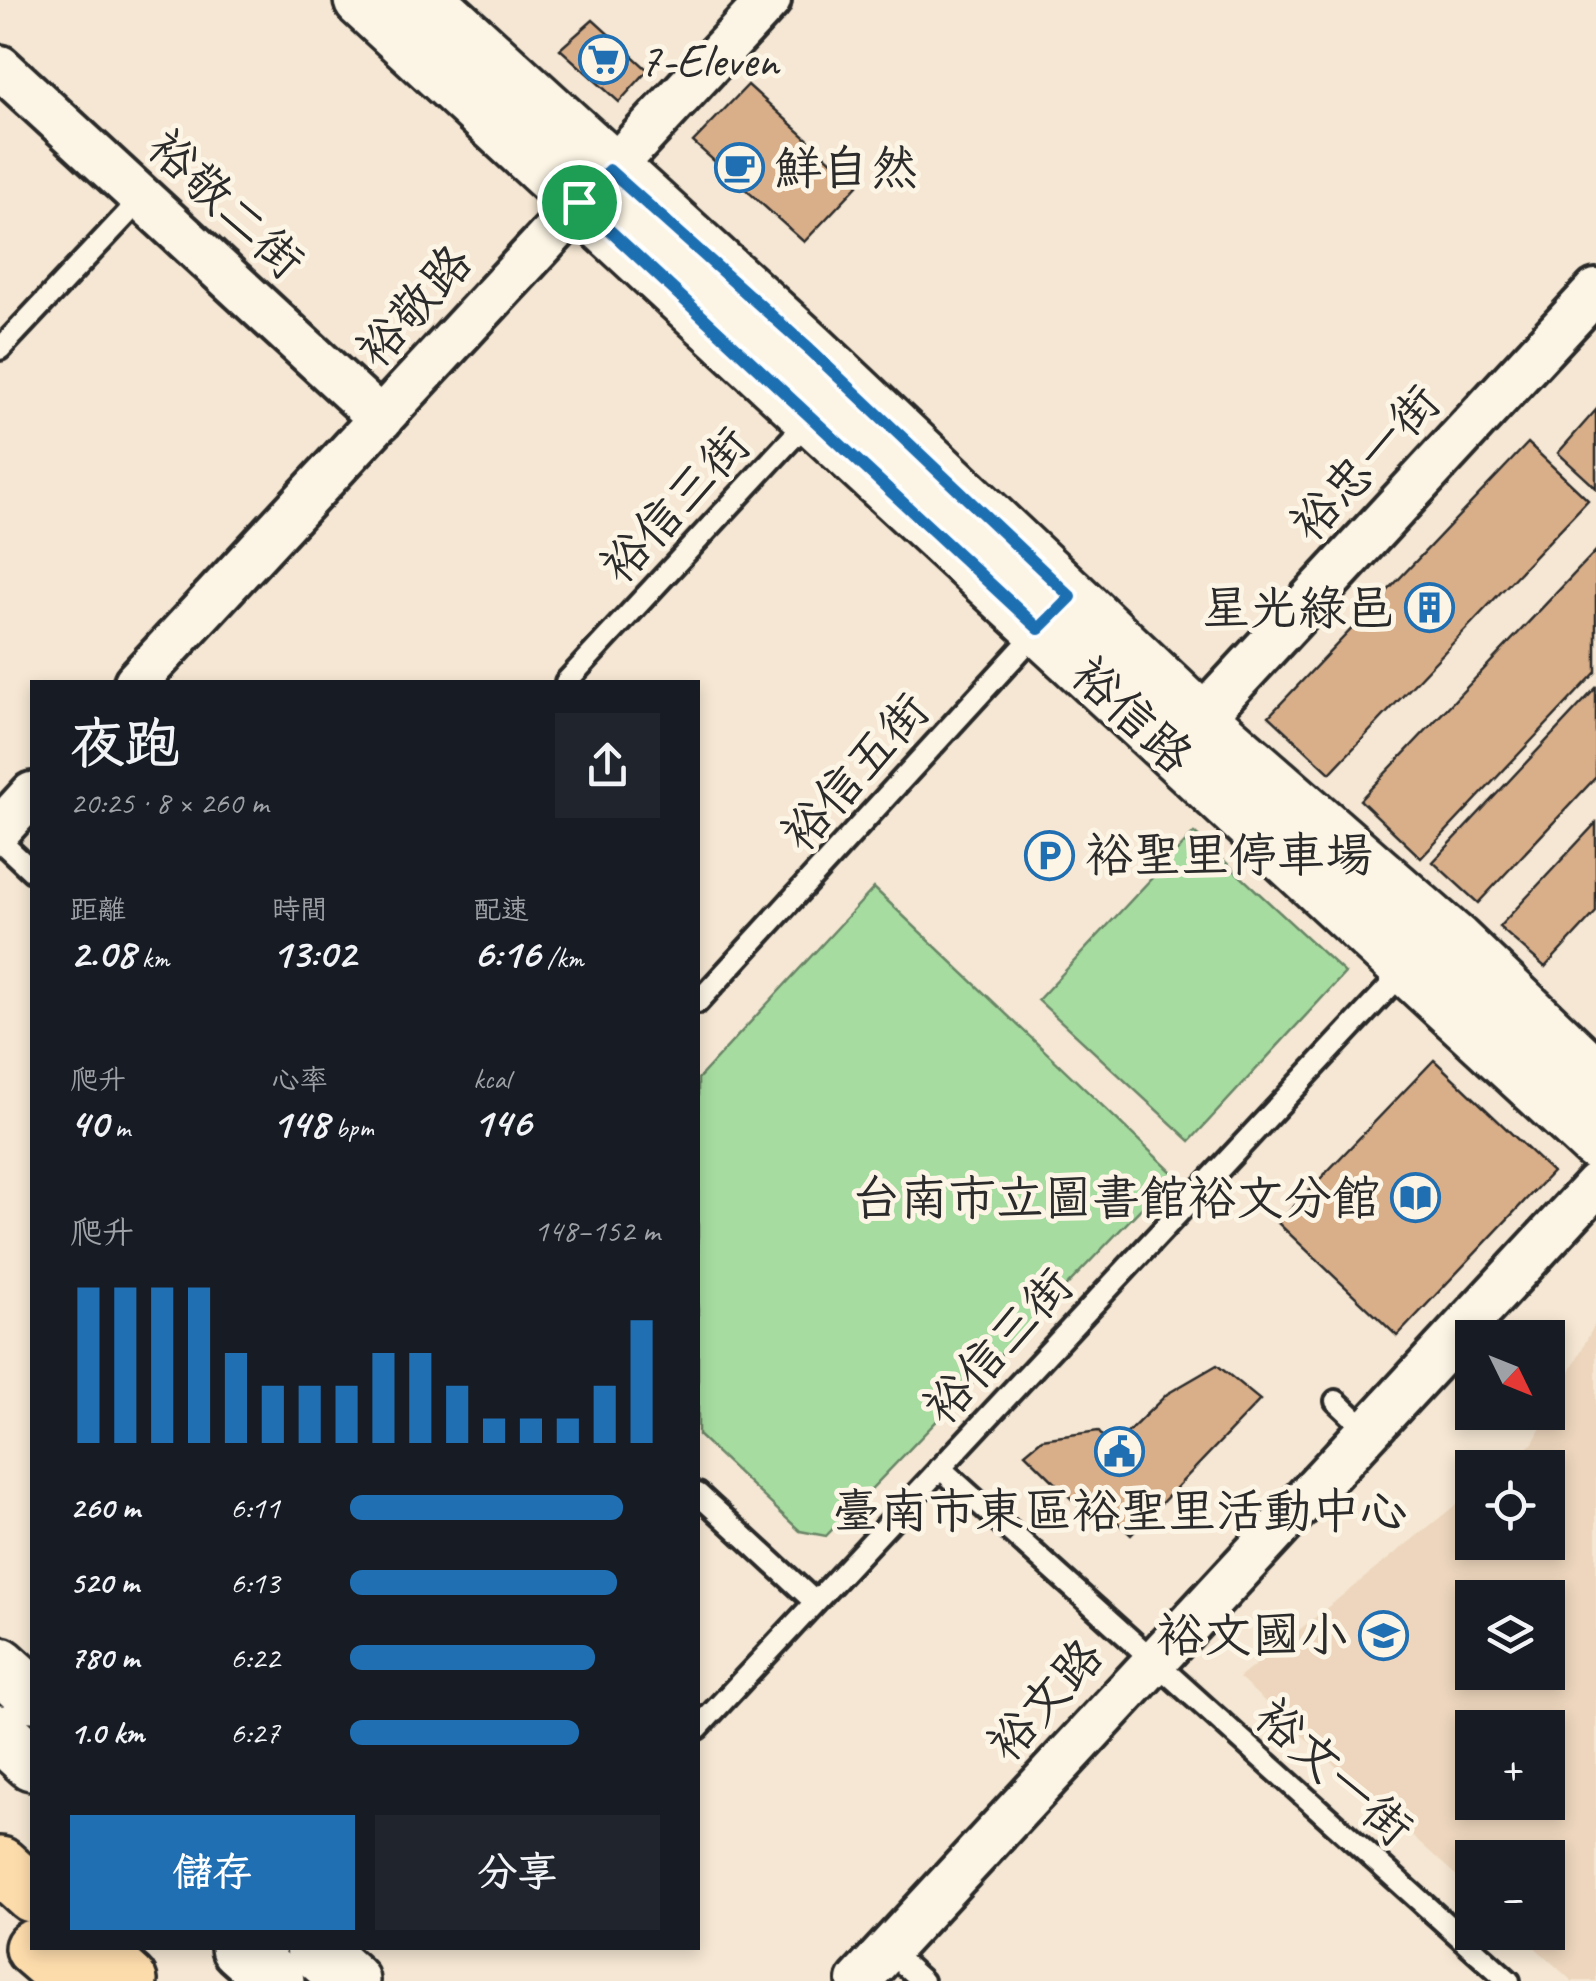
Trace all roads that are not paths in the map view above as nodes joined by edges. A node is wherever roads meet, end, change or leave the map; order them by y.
1 (362, 0) edge
2 (427, 0) edge
3 (769, 0) edge
4 (0, 66) edge
5 (594, 186) junction
6 (142, 198) junction
7 (1596, 291) edge
8 (0, 349) edge
9 (828, 400) junction
10 (382, 419) junction
11 (1055, 613) junction
12 (138, 680) edge
13 (568, 680) edge
14 (1186, 735) junction
15 (30, 796) edge
16 (0, 829) edge
17 (0, 841) edge
18 (30, 869) edge
19 (1425, 949) junction
20 (700, 1000) edge
21 (1596, 1078) edge
22 (1596, 1142) edge
23 (1596, 1184) edge
24 (1336, 1401) dead end
25 (1369, 1432) junction
26 (940, 1468) junction
27 (700, 1496) edge
28 (815, 1602) junction
29 (1152, 1660) junction
30 (0, 1665) edge
31 (30, 1692) edge
32 (700, 1726) edge
33 (0, 1733) edge
34 (30, 1760) edge
35 (0, 1864) edge
36 (30, 1892) edge
37 (0, 1918) edge
38 (30, 1944) edge
39 (36, 1950) edge
40 (94, 1950) edge
41 (241, 1950) edge
42 (316, 1950) edge
43 (888, 1950) junction
44 (71, 1981) edge
45 (129, 1981) edge
46 (276, 1981) edge
47 (351, 1981) edge
48 (859, 1981) edge
49 (922, 1981) edge
50 (1508, 1981) edge

1 - 5 street, 裕信路
2 - 5 street, 裕信路
3 - 5 street, 裕敬路
4 - 6 street, 裕敬二街
5 - 9 street, 裕信路
5 - 10 street, 裕敬路
6 - 8 lane
6 - 10 street, 裕敬二街
7 - 14 street, 裕忠一街
9 - 11 street, 裕信路
9 - 13 lane, 裕信三街
10 - 12 street, 裕敬路
11 - 14 street, 裕信路
11 - 20 lane, 裕信五街
14 - 19 street, 裕信路
15 - 16 street
17 - 18 lane
19 - 21 street, 裕信路
19 - 22 street, 裕信路
19 - 26 lane, 裕信三街
23 - 25 street, 裕文路
24 - 25 lane
25 - 29 street, 裕文路
26 - 28 lane, 裕信三街
26 - 29 lane, 裕文一街
27 - 28 lane
28 - 32 lane, 裕信三街
29 - 43 street, 裕文路
29 - 50 lane, 裕文一街
30 - 31 street
33 - 34 street
35 - 36 highway
37 - 38 highway
39 - 44 highway
40 - 45 highway
41 - 46 street
42 - 47 street
43 - 48 street, 裕文路
43 - 49 lane

